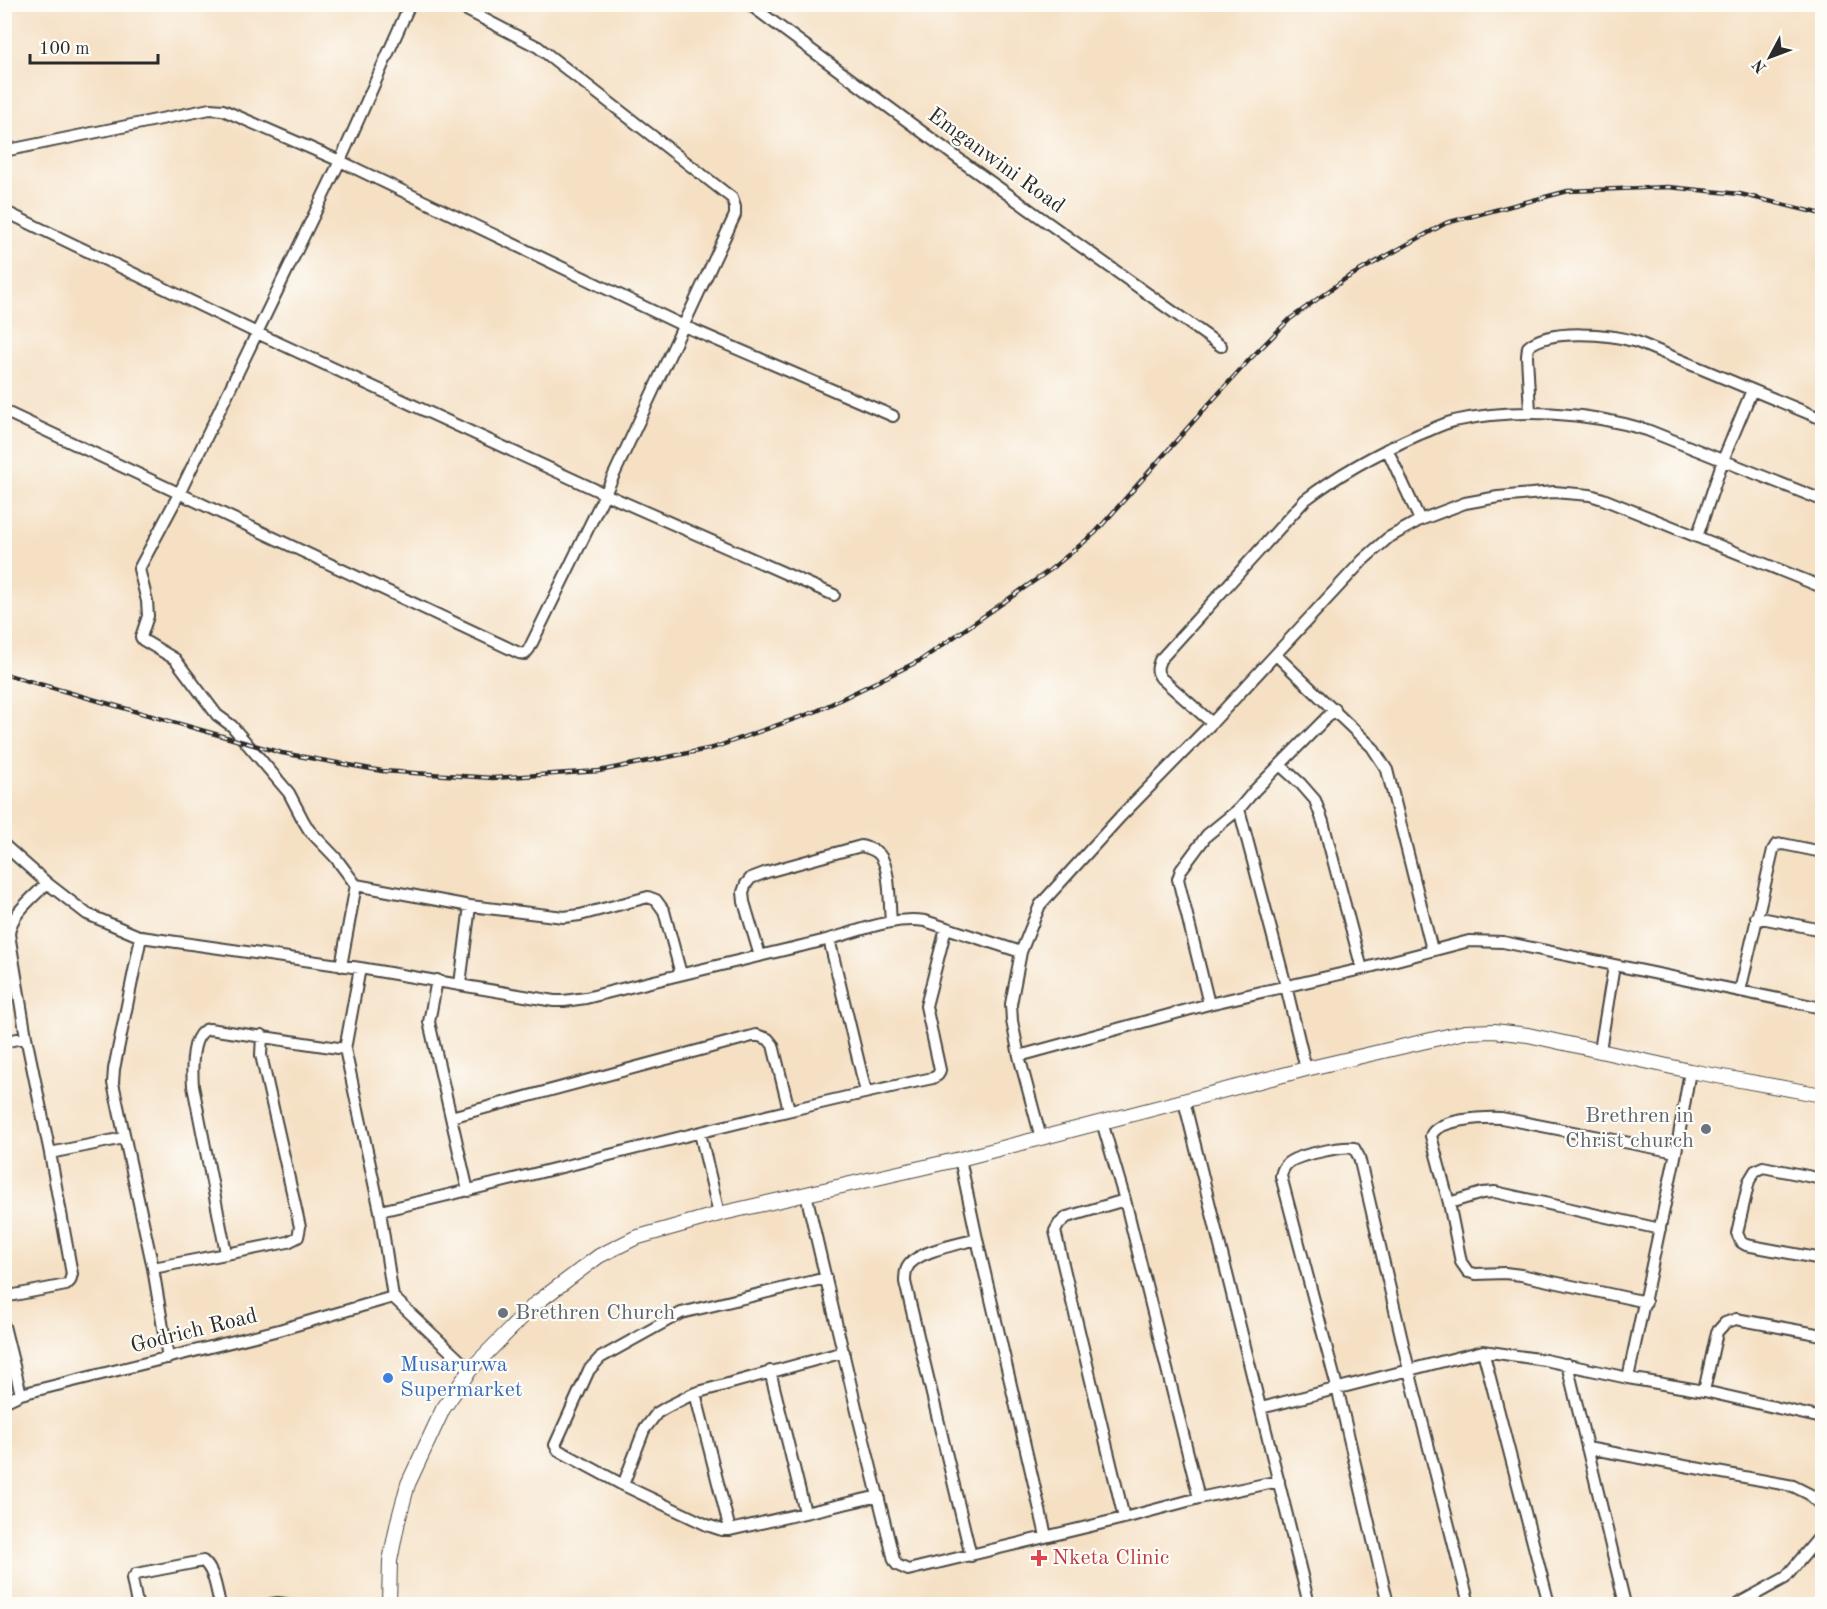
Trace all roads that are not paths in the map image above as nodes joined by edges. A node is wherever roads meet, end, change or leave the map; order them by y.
1 (410, 4) edge
2 (455, 4) edge
3 (749, 4) edge
4 (4, 151) edge
5 (340, 161) junction
6 (4, 211) edge
7 (684, 326) junction
8 (257, 333) junction
9 (1221, 346) dead end
10 (1752, 390) junction
11 (4, 411) edge
12 (1530, 412) junction
13 (893, 416) dead end
14 (1822, 419) edge
15 (1387, 449) junction
16 (1724, 460) junction
17 (179, 494) junction
18 (605, 494) junction
19 (1822, 500) edge
20 (1420, 520) junction
21 (1697, 537) junction
22 (1822, 587) edge
23 (834, 595) dead end
24 (1276, 655) junction
25 (1335, 709) junction
26 (1212, 723) junction
27 (1280, 765) junction
28 (1239, 809) junction
29 (4, 845) edge
30 (1822, 852) edge
31 (48, 883) junction
32 (356, 885) junction
33 (470, 906) junction
34 (1756, 917) junction
35 (891, 921) junction
36 (946, 928) junction
37 (1822, 930) edge
38 (141, 937) junction
39 (829, 939) junction
40 (1432, 950) junction
41 (1021, 952) junction
42 (760, 956) junction
43 (341, 966) junction
44 (1614, 966) junction
45 (360, 968) junction
46 (1362, 969) junction
47 (681, 974) junction
48 (437, 980) junction
49 (460, 984) junction
50 (1286, 986) junction
51 (1740, 991) junction
52 (1209, 1004) junction
53 (1822, 1008) edge
54 (262, 1035) junction
55 (26, 1037) junction
56 (4, 1042) edge
57 (345, 1049) junction
58 (1600, 1050) junction
59 (1019, 1056) junction
60 (1306, 1069) junction
61 (1690, 1071) junction
62 (866, 1092) junction
63 (1822, 1095) edge
64 (1184, 1101) junction
65 (789, 1110) junction
66 (451, 1117) junction
67 (1102, 1122) junction
68 (700, 1132) junction
69 (124, 1138) junction
70 (1041, 1138) junction
71 (1676, 1152) junction
72 (50, 1153) junction
73 (960, 1159) junction
74 (1822, 1179) edge
75 (468, 1191) junction
76 (806, 1194) junction
77 (1125, 1200) junction
78 (1449, 1203) junction
79 (380, 1211) junction
80 (719, 1214) junction
81 (1660, 1229) junction
82 (977, 1239) junction
83 (226, 1253) junction
84 (1822, 1259) edge
85 (153, 1268) junction
86 (826, 1278) junction
87 (4, 1297) edge
88 (393, 1297) junction
89 (1646, 1302) junction
90 (4, 1326) edge
91 (1822, 1335) edge
92 (1483, 1351) junction
93 (844, 1352) junction
94 (168, 1358) junction
95 (1567, 1364) junction
96 (470, 1370) junction
97 (1409, 1370) junction
98 (770, 1371) junction
99 (1628, 1378) junction
100 (1337, 1387) junction
101 (1704, 1391) junction
102 (695, 1393) junction
103 (21, 1394) junction
104 (4, 1402) edge
105 (1261, 1408) junction
106 (1822, 1418) edge
107 (1587, 1448) junction
108 (1279, 1481) junction
109 (623, 1485) junction
110 (879, 1496) junction
111 (1199, 1498) junction
112 (1822, 1506) edge
113 (805, 1512) junction
114 (1124, 1518) junction
115 (730, 1530) junction
116 (1822, 1534) edge
117 (1046, 1536) junction
118 (972, 1556) junction
119 (137, 1605) edge
120 (220, 1605) edge
121 (271, 1605) edge
122 (286, 1605) edge
123 (389, 1605) edge
124 (1309, 1605) edge
125 (1388, 1605) edge
126 (1469, 1605) edge
127 (1549, 1605) edge
128 (1625, 1605) edge
129 (1738, 1605) edge

1 - 5 street
2 - 7 street
3 - 9 street, Emganwini Road
4 - 5 street
5 - 7 street
5 - 8 street
6 - 8 street
7 - 13 street
7 - 18 street
8 - 17 street
8 - 18 street
10 - 12 street
10 - 14 street
10 - 16 street
11 - 17 street
12 - 15 street
12 - 16 street
15 - 20 street
15 - 26 street
16 - 19 street
16 - 21 street
17 - 18 street
17 - 32 street
18 - 23 street
20 - 21 street
20 - 24 street
21 - 22 street
24 - 25 street
24 - 26 street
25 - 27 street
25 - 40 street
26 - 41 street
27 - 28 street
27 - 46 street
28 - 50 street
28 - 52 street
29 - 31 street
30 - 34 street
31 - 38 street
31 - 55 street
32 - 33 street
32 - 43 street
33 - 47 street
33 - 49 street
34 - 37 street
34 - 51 street
35 - 36 street
35 - 39 street
35 - 42 street
36 - 41 street
36 - 62 street
38 - 43 street
38 - 69 street
39 - 42 street
39 - 62 street
40 - 44 street
40 - 46 street
41 - 59 street
42 - 47 street
43 - 45 street
44 - 51 street
44 - 58 street
45 - 48 street
45 - 57 street
46 - 50 street
47 - 49 street
48 - 49 street
48 - 66 street
50 - 52 street
50 - 60 street
51 - 53 street
52 - 59 street
54 - 57 street
54 - 83 street
54 - 83 street
55 - 56 street
55 - 72 street
57 - 79 street
58 - 60 street
58 - 61 street
59 - 70 street
60 - 64 street
61 - 63 street
61 - 71 street
62 - 65 street
64 - 67 street
64 - 105 street
65 - 66 street
65 - 68 street
66 - 75 street
67 - 70 street
67 - 77 street
68 - 75 street
68 - 80 street
69 - 72 street
69 - 85 street
70 - 73 street
71 - 78 street
71 - 81 street
72 - 87 street
73 - 76 street
73 - 82 street
74 - 84 street
75 - 79 street
76 - 80 street
76 - 86 street
77 - 111 street
77 - 114 street
78 - 81 street
78 - 89 street
79 - 88 street
80 - 96 street
81 - 89 street
82 - 117 street
82 - 118 street
83 - 85 street
85 - 94 street
86 - 93 street
86 - 109 street
88 - 94 street, Godrich Road
88 - 96 street
89 - 99 street
90 - 103 street
91 - 101 street
92 - 95 street
92 - 97 street
92 - 127 street
93 - 98 street
93 - 110 street
94 - 103 street, Godrich Road
95 - 99 street
95 - 107 street
96 - 123 street
97 - 100 street
97 - 100 street
97 - 126 street
98 - 102 street
98 - 113 street
99 - 101 street
100 - 105 street
100 - 125 street
101 - 106 street
102 - 109 street
102 - 115 street
103 - 104 street, Godrich Road
105 - 108 street
107 - 112 street
107 - 128 street
108 - 111 street
108 - 124 street
109 - 115 street
110 - 113 street
110 - 118 street
111 - 114 street
113 - 115 street
114 - 117 street
116 - 129 street
117 - 118 street
119 - 120 street
121 - 122 street

